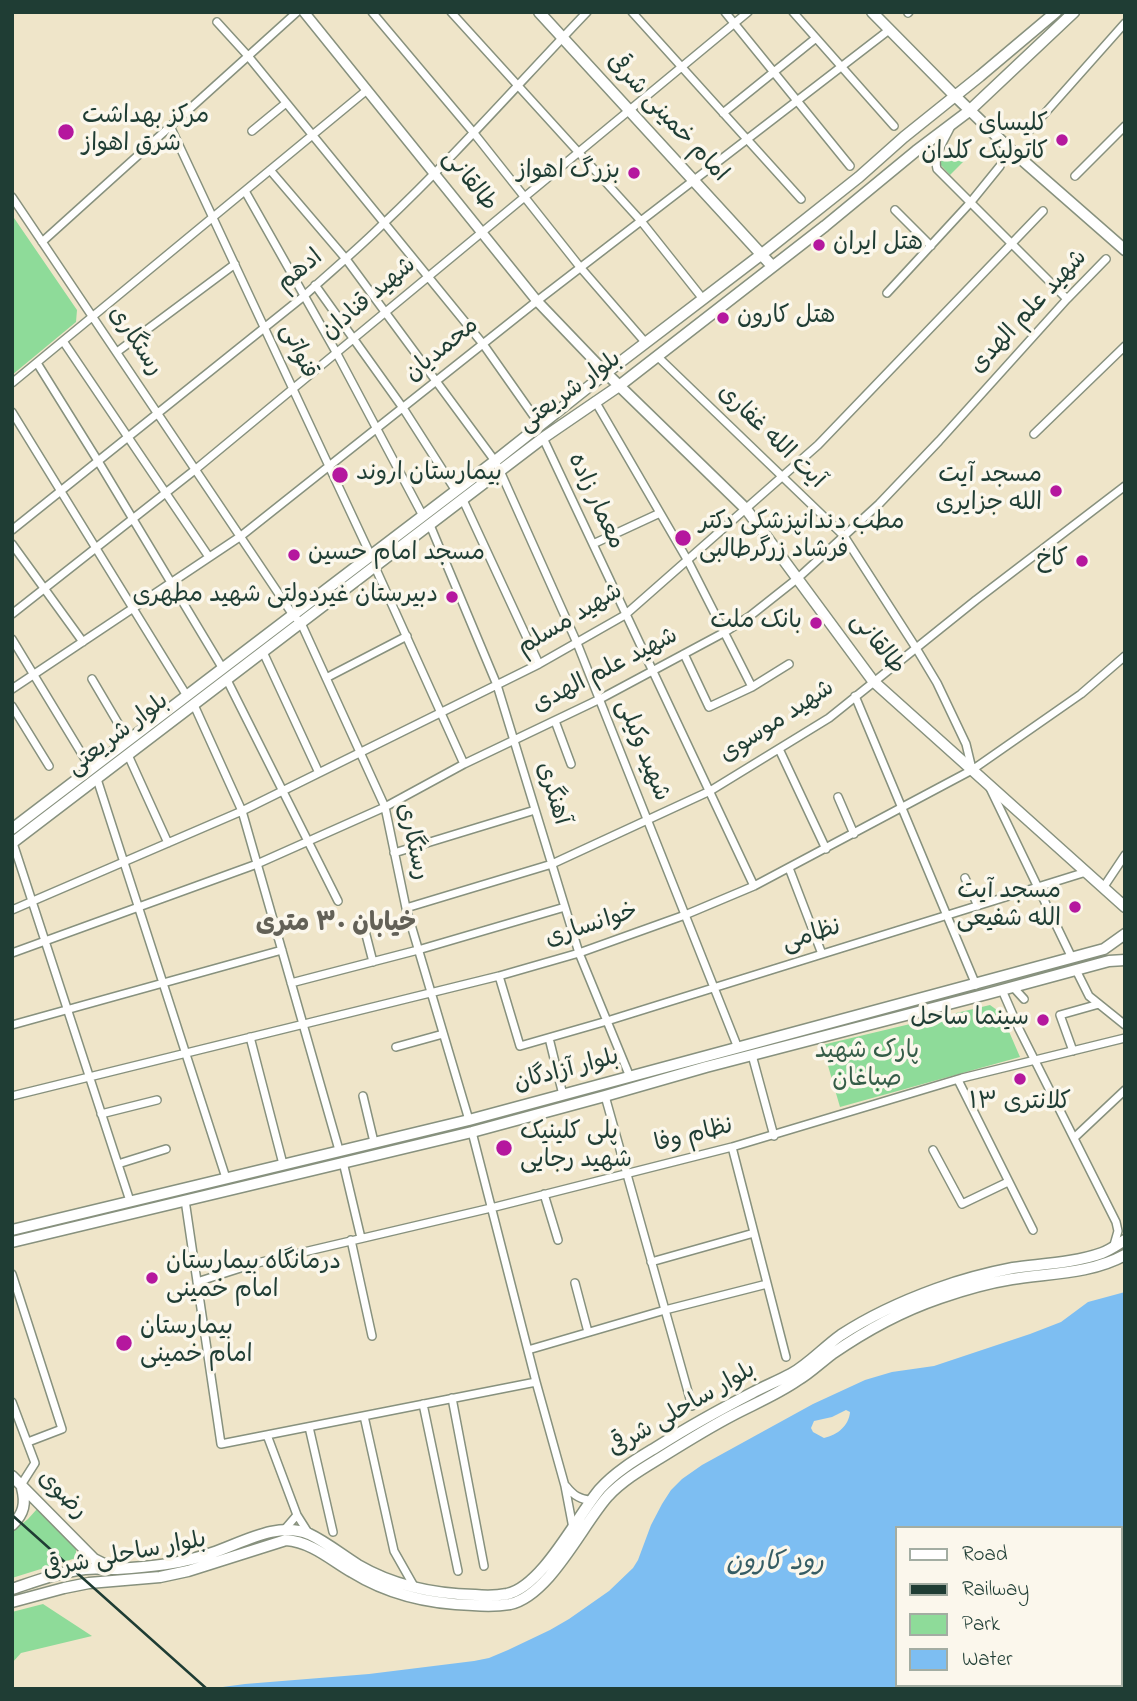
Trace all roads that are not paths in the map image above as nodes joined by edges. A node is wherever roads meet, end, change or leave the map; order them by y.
1 (297, 12) edge
2 (304, 12) edge
3 (372, 12) edge
4 (451, 12) edge
5 (539, 12) edge
6 (587, 12) edge
7 (632, 12) edge
8 (725, 12) edge
9 (748, 12) edge
10 (793, 12) edge
11 (873, 12) edge
12 (1055, 12) edge
13 (1074, 12) edge
14 (217, 22) dead end
15 (1125, 23) edge
16 (734, 24) junction
17 (889, 30) junction
18 (563, 38) junction
19 (817, 38) junction
20 (248, 57) junction
21 (841, 66) junction
22 (682, 67) junction
23 (774, 72) junction
24 (518, 85) junction
25 (367, 90) junction
26 (955, 96) junction
27 (797, 100) junction
28 (286, 103) junction
29 (629, 110) junction
30 (969, 111) junction
31 (723, 113) junction
32 (952, 124) junction
33 (170, 126) junction
34 (894, 126) dead end
35 (1125, 126) edge
36 (1030, 130) dead end
37 (252, 131) dead end
38 (473, 132) junction
39 (312, 135) junction
40 (746, 139) junction
41 (579, 152) junction
42 (850, 166) dead end
43 (1000, 166) dead end
44 (270, 170) junction
45 (434, 173) junction
46 (1075, 176) dead end
47 (694, 180) junction
48 (244, 191) junction
49 (12, 197) edge
50 (525, 197) junction
51 (801, 199) dead end
52 (970, 203) junction
53 (895, 210) dead end
54 (1043, 211) dead end
55 (213, 217) junction
56 (641, 220) junction
57 (384, 223) junction
58 (482, 232) junction
59 (42, 242) junction
60 (1011, 244) junction
61 (931, 246) junction
62 (1125, 250) edge
63 (762, 254) junction
64 (1106, 258) dead end
65 (346, 259) junction
66 (235, 264) junction
67 (772, 266) junction
68 (580, 267) junction
69 (428, 277) junction
70 (315, 285) junction
71 (887, 293) dead end
72 (303, 296) junction
73 (703, 299) junction
74 (1067, 299) junction
75 (537, 301) junction
76 (385, 312) junction
77 (93, 316) junction
78 (264, 327) junction
79 (353, 338) junction
80 (63, 341) junction
81 (645, 342) junction
82 (483, 344) junction
83 (1125, 346) edge
84 (117, 352) junction
85 (336, 352) junction
86 (657, 356) junction
87 (37, 363) junction
88 (606, 373) junction
89 (436, 381) junction
90 (12, 383) edge
91 (619, 386) junction
92 (293, 389) junction
93 (596, 401) junction
94 (403, 408) junction
95 (12, 412) edge
96 (158, 413) junction
97 (540, 425) junction
98 (377, 428) junction
99 (1034, 434) dead end
100 (128, 437) junction
101 (543, 438) junction
102 (98, 461) junction
103 (495, 461) junction
104 (329, 466) junction
105 (196, 469) junction
106 (500, 471) junction
107 (782, 477) junction
108 (1125, 486) edge
109 (61, 491) junction
110 (456, 491) junction
111 (166, 493) junction
112 (463, 500) junction
113 (746, 509) junction
114 (660, 513) junction
115 (133, 519) junction
116 (427, 520) junction
117 (12, 530) edge
118 (241, 537) junction
119 (844, 537) junction
120 (12, 544) edge
121 (593, 544) junction
122 (96, 548) junction
123 (371, 556) junction
124 (209, 557) junction
125 (688, 561) junction
126 (375, 567) junction
127 (798, 578) junction
128 (171, 583) junction
129 (44, 588) junction
130 (133, 608) junction
131 (12, 614) edge
132 (625, 615) junction
133 (297, 619) junction
134 (725, 632) junction
135 (407, 636) junction
136 (12, 639) edge
137 (83, 642) junction
138 (577, 643) junction
139 (916, 648) junction
140 (263, 652) junction
141 (684, 654) junction
142 (1125, 656) edge
143 (539, 664) junction
144 (789, 664) dead end
145 (222, 669) junction
146 (653, 672) junction
147 (34, 675) junction
148 (326, 678) junction
149 (92, 680) dead end
150 (227, 680) junction
151 (873, 681) junction
152 (497, 685) junction
153 (752, 687) junction
154 (12, 689) edge
155 (187, 696) junction
156 (855, 696) junction
157 (600, 699) junction
158 (194, 705) junction
159 (12, 706) edge
160 (441, 713) junction
161 (555, 721) junction
162 (128, 740) junction
163 (514, 740) junction
164 (779, 749) junction
165 (361, 753) junction
166 (128, 755) junction
167 (464, 764) junction
168 (571, 764) dead end
169 (49, 765) dead end
170 (91, 769) junction
171 (972, 770) junction
172 (319, 773) junction
173 (97, 779) junction
174 (988, 785) junction
175 (283, 791) junction
176 (710, 791) junction
177 (838, 797) dead end
178 (385, 807) junction
179 (902, 808) junction
180 (535, 810) junction
181 (242, 811) junction
182 (647, 820) junction
183 (12, 829) edge
184 (854, 834) junction
185 (308, 840) junction
186 (12, 843) edge
187 (168, 843) junction
188 (826, 849) junction
189 (394, 853) junction
190 (1125, 855) edge
191 (124, 862) junction
192 (257, 864) junction
193 (552, 864) junction
194 (789, 868) junction
195 (1086, 872) junction
196 (965, 878) dead end
197 (754, 886) junction
198 (1037, 887) junction
199 (1103, 888) junction
200 (338, 901) dead end
201 (32, 902) junction
202 (978, 906) junction
203 (139, 907) junction
204 (565, 907) junction
205 (1125, 907) edge
206 (406, 908) junction
207 (12, 910) edge
208 (685, 915) junction
209 (946, 915) junction
210 (364, 927) dead end
211 (1125, 934) edge
212 (45, 941) junction
213 (282, 950) junction
214 (418, 950) junction
215 (12, 953) edge
216 (579, 953) junction
217 (822, 954) junction
218 (1072, 958) junction
219 (1125, 960) edge
220 (373, 962) junction
221 (1076, 970) junction
222 (499, 976) junction
223 (163, 983) junction
224 (291, 983) junction
225 (975, 985) junction
226 (1013, 987) junction
227 (714, 988) junction
228 (1002, 990) junction
229 (431, 992) junction
230 (1024, 999) dead end
231 (1099, 1004) junction
232 (67, 1010) junction
233 (607, 1021) junction
234 (303, 1024) junction
235 (12, 1025) edge
236 (1125, 1025) edge
237 (443, 1034) junction
238 (250, 1037) junction
239 (549, 1038) junction
240 (1125, 1038) edge
241 (396, 1047) dead end
242 (738, 1048) junction
243 (1073, 1051) junction
244 (186, 1053) junction
245 (752, 1055) junction
246 (1035, 1061) junction
247 (89, 1077) junction
248 (630, 1077) junction
249 (958, 1080) junction
250 (1125, 1090) edge
251 (563, 1095) junction
252 (12, 1096) edge
253 (363, 1096) dead end
254 (605, 1097) junction
255 (157, 1100) dead end
256 (101, 1114) junction
257 (469, 1120) junction
258 (472, 1132) junction
259 (774, 1136) junction
260 (1074, 1138) junction
261 (374, 1142) junction
262 (732, 1147) junction
263 (166, 1149) dead end
264 (339, 1150) junction
265 (933, 1150) dead end
266 (309, 1157) junction
267 (343, 1162) junction
268 (118, 1164) junction
269 (283, 1164) junction
270 (312, 1169) junction
271 (627, 1174) junction
272 (226, 1178) junction
273 (1009, 1182) junction
274 (544, 1195) junction
275 (185, 1200) junction
276 (130, 1201) junction
277 (491, 1208) junction
278 (1116, 1222) junction
279 (1125, 1227) edge
280 (12, 1230) edge
281 (1032, 1230) dead end
282 (754, 1233) junction
283 (361, 1238) junction
284 (351, 1240) junction
285 (558, 1240) dead end
286 (1125, 1240) edge
287 (12, 1242) edge
288 (1113, 1248) junction
289 (1125, 1255) edge
290 (651, 1262) junction
291 (12, 1274) edge
292 (197, 1282) junction
293 (575, 1283) dead end
294 (767, 1284) junction
295 (665, 1311) junction
296 (588, 1332) junction
297 (372, 1336) dead end
298 (528, 1350) junction
299 (786, 1357) dead end
300 (800, 1373) junction
301 (536, 1382) junction
302 (452, 1398) junction
303 (12, 1402) edge
304 (423, 1404) junction
305 (692, 1406) dead end
306 (364, 1416) junction
307 (309, 1427) junction
308 (267, 1435) junction
309 (28, 1442) junction
310 (12, 1476) edge
311 (21, 1485) junction
312 (565, 1486) junction
313 (591, 1500) junction
314 (297, 1515) junction
315 (12, 1525) edge
316 (573, 1528) junction
317 (285, 1529) junction
318 (333, 1532) dead end
319 (309, 1534) junction
320 (484, 1566) dead end
321 (113, 1569) junction
322 (458, 1571) dead end
323 (114, 1581) junction
324 (415, 1588) junction
325 (12, 1589) edge
326 (12, 1602) edge

1 - 20 street
2 - 25 street, طالقانی
3 - 38 street
4 - 24 street
5 - 18 main road, امام خمینی شرقی
6 - 18 street, ادهم
7 - 22 street
8 - 16 street
9 - 16 street, شهید قنادان
10 - 19 street
11 - 17 main road
12 - 26 main road, بلوار شریعتی
13 - 30 main road, بلوار شریعتی
14 - 20 street
15 - 36 street
16 - 22 street, شهید قنادان
16 - 23 street
17 - 21 street, محمدیان
17 - 26 main road
18 - 24 street, ادهم
18 - 29 main road, امام خمینی شرقی
19 - 21 street
19 - 23 street
20 - 28 street
20 - 33 street
21 - 27 street, محمدیان
21 - 34 street
22 - 29 street, شهید قنادان
22 - 31 street
23 - 27 street
23 - 31 street
24 - 38 street, ادهم
24 - 41 street
25 - 39 street
25 - 45 street, طالقانی
26 - 30 main road
26 - 63 main road, بلوار شریعتی
27 - 40 street, محمدیان
27 - 42 street
28 - 37 street
28 - 39 street
29 - 41 street, شهید قنادان
29 - 47 main road, امام خمینی شرقی
30 - 32 main road, بلوار شریعتی
30 - 62 main road
31 - 40 street
32 - 52 street
32 - 67 main road, بلوار شریعتی
33 - 55 street, قنواتی
33 - 59 street
35 - 46 street
38 - 45 street, ادهم
38 - 50 street
39 - 44 street
39 - 57 street
40 - 47 street, محمدیان
40 - 51 street
41 - 50 street, شهید قنادان
41 - 56 street
43 - 52 street
44 - 48 street
44 - 65 street
45 - 57 street, ادهم
45 - 58 street, طالقانی
47 - 56 street, محمدیان
47 - 63 main road, امام خمینی شرقی
48 - 55 street
48 - 72 street, آهنگری
49 - 59 street, رستگاری
50 - 58 street, شهید قنادان
50 - 68 street
52 - 60 street
52 - 61 street
53 - 61 street
54 - 60 street, شهید مسلم
55 - 66 street, قنواتی
55 - 77 street
56 - 68 street, محمدیان
56 - 73 street
57 - 65 street, ادهم
57 - 69 street
58 - 69 street, شهید قنادان
58 - 75 street, طالقانی
59 - 77 street, رستگاری
60 - 74 street
60 - 107 street, شهید مسلم
61 - 71 street
63 - 67 main road, امام خمینی شرقی
63 - 73 main road, بلوار شریعتی
64 - 74 street, شهید علم الهدی
65 - 70 street, ادهم
65 - 76 street
66 - 78 street, قنواتی
66 - 84 street
67 - 86 main road, بلوار شریعتی
68 - 75 street, محمدیان
68 - 81 street
69 - 76 street, شهید قنادان
69 - 82 street
70 - 72 street, ادهم
70 - 79 street
72 - 78 street, ادهم
72 - 85 street, آهنگری
73 - 81 main road, بلوار شریعتی
74 - 119 street, شهید علم الهدی
75 - 82 street, محمدیان
75 - 88 street, طالقانی
76 - 79 street, شهید قنادان
76 - 89 street
77 - 80 street
77 - 84 street, رستگاری
78 - 92 street, قنواتی
78 - 96 street, ادهم
79 - 85 street, شهید قنادان
79 - 94 street
80 - 87 street
80 - 100 street
81 - 88 main road, بلوار شریعتی
82 - 89 street, محمدیان
82 - 97 street
83 - 99 street
84 - 96 street, رستگاری
85 - 92 street, شهید قنادان
85 - 98 street, آهنگری
86 - 91 main road, بلوار شریعتی
86 - 107 street, آیت الله غفاری
87 - 90 street
87 - 102 street
88 - 91 main road, طالقانی
88 - 97 main road, بلوار شریعتی
89 - 94 street, محمدیان
89 - 103 street
91 - 93 main road, بلوار شریعتی
91 - 113 main road, طالقانی
92 - 104 street, قنواتی
92 - 105 street, شهید قنادان
93 - 101 main road, بلوار شریعتی
93 - 114 street
94 - 98 street, محمدیان
94 - 110 street
95 - 109 street
96 - 100 street, ادهم
96 - 105 street, رستگاری
97 - 103 main road, بلوار شریعتی
98 - 104 street, محمدیان
98 - 116 street, آهنگری
100 - 102 street, ادهم
100 - 111 street
101 - 106 main road, بلوار شریعتی
101 - 121 street, معمار زاده
102 - 109 street, ادهم
102 - 115 street
103 - 106 street, شهید وکیلی
103 - 110 main road, بلوار شریعتی
104 - 118 street, محمدیان
104 - 123 street, قنواتی
105 - 111 street, شهید قنادان
105 - 118 street, رستگاری
106 - 112 main road, بلوار شریعتی
106 - 138 street, شهید وکیلی
107 - 113 street, شهید مسلم
107 - 119 street, آیت الله غفاری
108 - 139 street, شهید موسوی
109 - 117 street, ادهم
109 - 122 street
110 - 116 main road, بلوار شریعتی
111 - 115 street, شهید قنادان
111 - 124 street
112 - 116 main road, بلوار شریعتی
112 - 143 street
113 - 125 street, شهید مسلم
113 - 127 main road, طالقانی
114 - 121 street
114 - 125 street
115 - 122 street, شهید قنادان
115 - 128 street
116 - 123 main road, بلوار شریعتی
116 - 126 main road, بلوار شریعتی
116 - 152 street, آهنگری
118 - 124 street, محمدیان
118 - 133 street, رستگاری
119 - 127 street, شهید علم الهدی
119 - 139 street, آیت الله غفاری
120 - 129 street
121 - 132 street, معمار زاده
122 - 129 street, شهید قنادان
122 - 130 street
123 - 133 main road, بلوار شریعتی
124 - 128 street, محمدیان
125 - 132 street, شهید مسلم
125 - 134 street
126 - 133 main road, بلوار شریعتی
126 - 135 street
127 - 134 street, شهید علم الهدی
127 - 151 main road, طالقانی
128 - 130 street, محمدیان
128 - 145 street
129 - 131 street, شهید قنادان
129 - 137 street
130 - 137 street, محمدیان
130 - 155 street
132 - 138 street, شهید مسلم
132 - 146 street, معمار زاده
133 - 140 main road, بلوار شریعتی
133 - 145 main road, بلوار شریعتی
133 - 148 street, رستگاری
134 - 141 street, شهید علم الهدی
134 - 153 street
135 - 148 street
135 - 160 street
136 - 147 street
137 - 147 street, محمدیان
138 - 143 street, شهید مسلم
138 - 157 street, شهید وکیلی
139 - 151 street, شهید موسوی
139 - 171 street, آیت الله غفاری
140 - 150 main road, بلوار شریعتی
140 - 172 street
141 - 146 street, شهید علم الهدی
141 - 153 street
142 - 171 street, خوانساری
143 - 152 street, شهید مسلم
144 - 153 street
145 - 155 main road, بلوار شریعتی
146 - 157 street, شهید علم الهدی
146 - 176 street, معمار زاده
147 - 154 street, محمدیان
147 - 170 street
148 - 165 street, رستگاری
149 - 162 street
150 - 158 main road, بلوار شریعتی
150 - 175 street
151 - 156 street, شهید موسوی
151 - 171 main road, طالقانی
152 - 160 street, شهید مسلم
152 - 163 street, آهنگری
155 - 162 main road, بلوار شریعتی
156 - 164 street, شهید موسوی
156 - 179 street
157 - 161 street, شهید علم الهدی
157 - 182 street, شهید وکیلی
158 - 166 main road, بلوار شریعتی
158 - 181 street
159 - 169 street
160 - 165 street, شهید مسلم
160 - 167 street
161 - 163 street, شهید علم الهدی
161 - 168 street
162 - 170 main road, بلوار شریعتی
163 - 167 street, شهید علم الهدی
163 - 180 street, آهنگری
164 - 176 street, شهید موسوی
164 - 188 street
165 - 172 street, شهید مسلم
165 - 178 street, رستگاری
166 - 173 main road, بلوار شریعتی
166 - 187 street
167 - 178 street, شهید علم الهدی
170 - 183 main road, بلوار شریعتی
171 - 174 main road, طالقانی
171 - 179 street, خوانساری
172 - 175 street, شهید مسلم
173 - 186 main road, بلوار شریعتی
173 - 191 street
174 - 195 main road, طالقانی
174 - 198 street
175 - 181 street, شهید مسلم
175 - 185 street
176 - 182 street, شهید موسوی
176 - 197 street, معمار زاده
177 - 184 street
178 - 185 street, شهید علم الهدی
178 - 189 street, رستگاری
179 - 184 street, خوانساری
179 - 209 street
180 - 189 street
180 - 193 street, آهنگری
181 - 187 street, شهید مسلم
181 - 192 street
182 - 193 street, شهید موسوی
182 - 208 street, شهید وکیلی
184 - 188 street, خوانساری
185 - 192 street, شهید علم الهدی
185 - 200 street
186 - 201 street
187 - 191 street, شهید مسلم
188 - 194 street, خوانساری
189 - 206 street, رستگاری
190 - 199 street
191 - 201 street, شهید مسلم
191 - 203 street
192 - 203 street, شهید علم الهدی
192 - 213 street
193 - 204 street, آهنگری
193 - 206 street, شهید موسوی
194 - 197 street, خوانساری
194 - 217 street
195 - 198 street, نظامی
195 - 199 main road, طالقانی
196 - 202 street
197 - 208 street, خوانساری
198 - 202 street, نظامی
198 - 218 street
199 - 205 main road, طالقانی
201 - 207 street, شهید مسلم
201 - 212 street
202 - 209 street, نظامی
203 - 212 street, شهید علم الهدی
203 - 223 street
204 - 214 street
204 - 216 street, آهنگری
206 - 214 street, رستگاری
208 - 216 street, خوانساری
208 - 227 street, شهید وکیلی
209 - 217 street, نظامی
209 - 225 street
210 - 220 street
211 - 218 main road, بلوار آزادگان
212 - 215 street, شهید علم الهدی
212 - 232 street
213 - 223 street
213 - 224 street
214 - 220 street
214 - 229 street, رستگاری
216 - 222 street, خوانساری
216 - 233 street, آهنگری
217 - 227 street, نظامی
218 - 225 main road, بلوار آزادگان
219 - 221 main road, بلوار آزادگان
220 - 224 street
221 - 226 main road, بلوار آزادگان
221 - 231 street
222 - 229 street, خوانساری
222 - 239 street, نظامی
223 - 232 street
223 - 244 street
224 - 234 street
225 - 242 main road, بلوار آزادگان
226 - 228 main road, بلوار آزادگان
226 - 230 street
227 - 233 street, نظامی
227 - 242 street, شهید وکیلی
228 - 245 main road, بلوار آزادگان
228 - 246 street
229 - 234 street, خوانساری
229 - 237 street, رستگاری
231 - 236 street
231 - 243 street
232 - 235 street
232 - 247 street
233 - 239 street, نظامی
233 - 248 street, آهنگری
234 - 238 street, خوانساری
234 - 264 street
237 - 241 street
237 - 257 street, رستگاری
238 - 244 street, خوانساری
238 - 269 street
239 - 251 street
240 - 243 street, نظام وفا
242 - 248 main road, بلوار آزادگان
243 - 246 street, نظام وفا
244 - 247 street, خوانساری
244 - 272 street
245 - 254 main road, بلوار آزادگان
245 - 259 street
246 - 249 street, نظام وفا
246 - 260 street
247 - 252 street, خوانساری
247 - 256 street
248 - 251 main road, بلوار آزادگان
249 - 259 street, نظام وفا
249 - 273 street
250 - 260 street
251 - 257 main road, بلوار آزادگان
253 - 261 street
254 - 258 main road, بلوار آزادگان
254 - 271 street
255 - 256 street
256 - 268 street
257 - 261 main road, بلوار آزادگان
258 - 267 main road, بلوار آزادگان
258 - 277 street
259 - 262 street, نظام وفا
260 - 278 street
261 - 264 main road, بلوار آزادگان
262 - 271 street, نظام وفا
262 - 282 street
263 - 268 street
264 - 266 main road, بلوار آزادگان
265 - 273 street
266 - 269 main road, بلوار آزادگان
266 - 270 main road
267 - 270 main road, بلوار آزادگان
267 - 283 street
268 - 276 street
269 - 272 main road, بلوار آزادگان
270 - 275 main road, بلوار آزادگان
271 - 274 street, نظام وفا
271 - 290 street
272 - 276 main road, بلوار آزادگان
273 - 281 street
274 - 277 street, نظام وفا
274 - 285 street
275 - 287 main road, بلوار آزادگان
275 - 292 street
276 - 280 main road, بلوار آزادگان
277 - 283 street, نظام وفا
277 - 298 street
278 - 279 street
278 - 288 street
282 - 290 street
282 - 294 street
283 - 284 street, نظام وفا
284 - 292 street, نظام وفا
284 - 297 street
286 - 288 main road, بلوار ساحلی شرقی
288 - 300 main road, بلوار ساحلی شرقی
289 - 300 main road, بلوار ساحلی شرقی
290 - 295 street
291 - 309 street
292 - 308 street
293 - 296 street
294 - 295 street
294 - 299 street
295 - 296 street
295 - 305 street
296 - 298 street
298 - 301 street
300 - 313 main road, بلوار ساحلی شرقی
300 - 323 main road, بلوار ساحلی شرقی
301 - 302 street
301 - 312 street
302 - 304 street
302 - 320 street
303 - 309 street
304 - 306 street
304 - 322 street
306 - 307 street
306 - 324 street
307 - 308 street
307 - 318 street
308 - 314 street
309 - 311 street
310 - 311 main road, رضوی
311 - 315 main road
311 - 321 main road, رضوی
312 - 313 street
312 - 316 street
313 - 316 main road, بلوار ساحلی شرقی
314 - 317 street
314 - 319 street
316 - 324 main road, بلوار ساحلی شرقی
317 - 319 main road, بلوار ساحلی شرقی
317 - 321 main road, بلوار ساحلی شرقی
319 - 324 main road, بلوار ساحلی شرقی
321 - 323 main road
321 - 325 main road, بلوار ساحلی شرقی
323 - 326 main road, بلوار ساحلی شرقی

